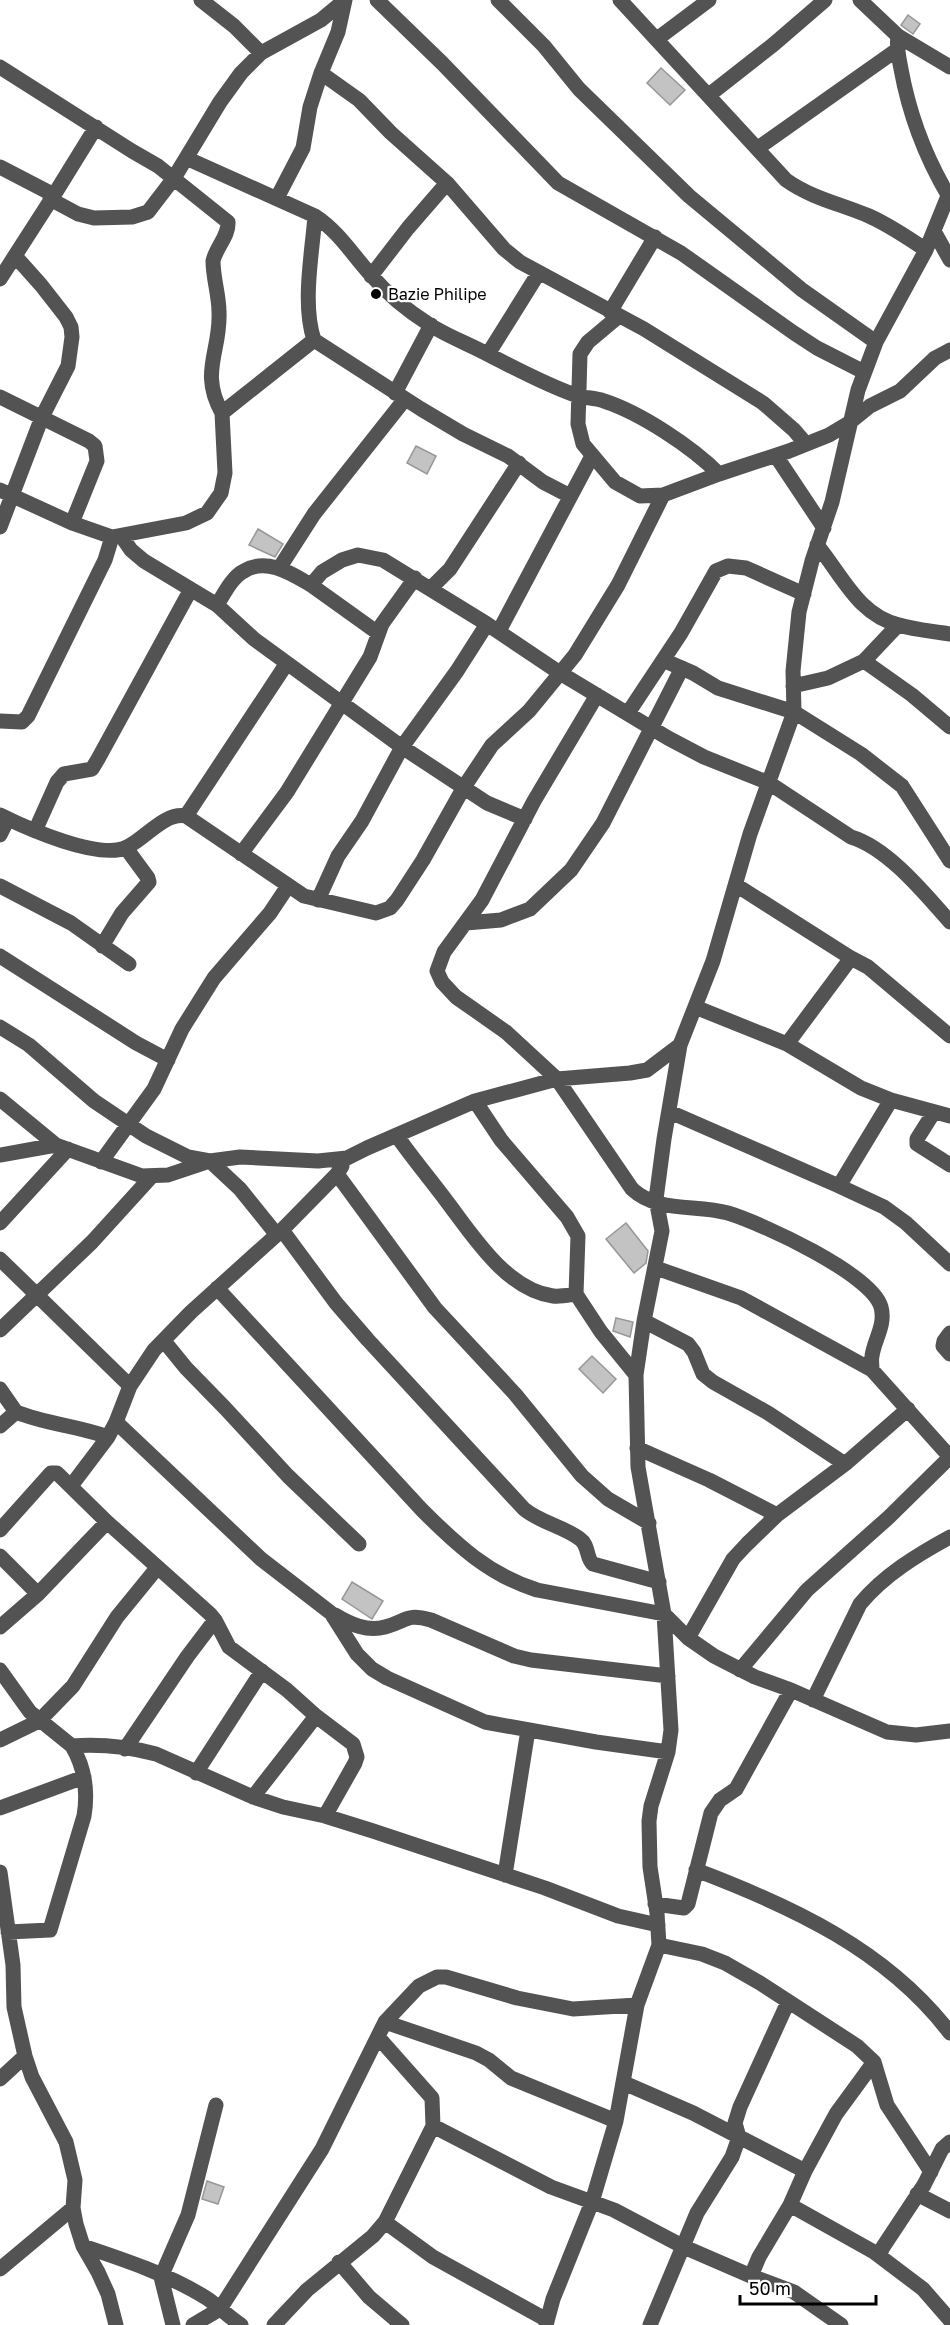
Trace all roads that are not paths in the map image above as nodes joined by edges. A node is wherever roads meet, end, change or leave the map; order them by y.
1 (201, 0) edge
2 (345, 0) edge
3 (377, 0) edge
4 (498, 0) edge
5 (620, 0) edge
6 (709, 0) edge
7 (825, 0) edge
8 (860, 0) edge
9 (657, 39) junction
10 (898, 43) junction
11 (261, 53) junction
12 (950, 67) edge
13 (0, 68) edge
14 (321, 73) junction
15 (709, 94) junction
16 (96, 127) junction
17 (758, 148) junction
18 (186, 158) junction
19 (0, 167) edge
20 (174, 178) junction
21 (447, 183) junction
22 (949, 193) edge
23 (52, 197) junction
24 (277, 198) junction
25 (315, 216) junction
26 (934, 231) junction
27 (655, 237) junction
28 (926, 250) junction
29 (16, 257) junction
30 (950, 260) edge
31 (538, 274) junction
32 (372, 276) junction
33 (0, 279) edge
34 (615, 314) junction
35 (431, 325) junction
36 (314, 340) junction
37 (876, 342) junction
38 (950, 350) edge
39 (488, 354) junction
40 (864, 372) junction
41 (400, 396) junction
42 (580, 396) junction
43 (0, 397) edge
44 (222, 413) junction
45 (42, 417) junction
46 (849, 423) junction
47 (806, 444) junction
48 (592, 456) junction
49 (776, 456) junction
50 (519, 464) junction
51 (718, 474) junction
52 (6, 493) edge
53 (663, 495) junction
54 (570, 496) junction
55 (72, 523) junction
56 (0, 527) edge
57 (824, 528) junction
58 (117, 537) junction
59 (817, 545) junction
60 (280, 567) junction
61 (415, 578) junction
62 (311, 585) junction
63 (431, 588) junction
64 (191, 589) junction
65 (804, 594) junction
66 (217, 605) junction
67 (898, 625) junction
68 (493, 627) junction
69 (378, 633) junction
70 (950, 634) edge
71 (663, 660) junction
72 (864, 661) junction
73 (287, 663) junction
74 (682, 668) junction
75 (560, 673) junction
76 (793, 686) junction
77 (597, 695) junction
78 (342, 704) junction
79 (794, 712) junction
80 (628, 713) junction
81 (0, 721) edge
82 (652, 727) junction
83 (950, 728) edge
84 (402, 747) junction
85 (769, 783) junction
86 (464, 787) junction
87 (186, 816) junction
88 (4, 817) edge
89 (525, 819) junction
90 (35, 831) junction
91 (0, 835) edge
92 (126, 848) junction
93 (241, 854) junction
94 (950, 861) edge
95 (736, 885) junction
96 (0, 886) edge
97 (288, 886) junction
98 (318, 900) junction
99 (950, 922) edge
100 (466, 923) junction
101 (102, 946) junction
102 (0, 956) edge
103 (850, 958) junction
104 (129, 964) dead end
105 (695, 1007) junction
106 (0, 1027) edge
107 (950, 1035) edge
108 (787, 1044) junction
109 (680, 1045) junction
110 (168, 1060) junction
111 (556, 1079) junction
112 (0, 1099) edge
113 (891, 1100) junction
114 (475, 1101) junction
115 (670, 1112) junction
116 (934, 1112) junction
117 (950, 1116) edge
118 (128, 1124) junction
119 (397, 1136) junction
120 (62, 1147) junction
121 (0, 1155) edge
122 (347, 1158) junction
123 (210, 1161) junction
124 (101, 1162) junction
125 (950, 1165) edge
126 (337, 1174) junction
127 (152, 1176) junction
128 (839, 1186) junction
129 (658, 1205) junction
130 (0, 1223) edge
131 (280, 1232) junction
132 (0, 1259) edge
133 (950, 1264) edge
134 (656, 1268) junction
135 (217, 1288) junction
136 (576, 1293) junction
137 (35, 1295) junction
138 (644, 1321) junction
139 (0, 1330) edge
140 (950, 1334) edge
141 (164, 1341) junction
142 (950, 1354) edge
143 (872, 1370) junction
144 (636, 1375) junction
145 (130, 1386) junction
146 (0, 1389) edge
147 (908, 1409) junction
148 (16, 1412) junction
149 (116, 1422) junction
150 (0, 1426) edge
151 (108, 1437) junction
152 (638, 1448) junction
153 (845, 1464) junction
154 (71, 1486) junction
155 (777, 1515) junction
156 (107, 1522) junction
157 (649, 1523) junction
158 (0, 1530) edge
159 (950, 1537) edge
160 (359, 1544) dead end
161 (0, 1556) edge
162 (157, 1568) junction
163 (659, 1582) junction
164 (38, 1594) junction
165 (331, 1613) junction
166 (664, 1614) junction
167 (215, 1620) junction
168 (0, 1627) edge
169 (688, 1638) junction
170 (0, 1670) edge
171 (740, 1670) junction
172 (261, 1671) junction
173 (668, 1676) junction
174 (792, 1690) junction
175 (813, 1700) junction
176 (316, 1716) junction
177 (39, 1721) junction
178 (528, 1730) junction
179 (950, 1731) edge
180 (0, 1740) edge
181 (72, 1746) junction
182 (125, 1749) junction
183 (668, 1752) junction
184 (196, 1773) junction
185 (84, 1777) junction
186 (253, 1797) junction
187 (0, 1808) edge
188 (325, 1816) junction
189 (696, 1870) junction
190 (0, 1872) edge
191 (505, 1875) junction
192 (655, 1904) junction
193 (658, 1925) junction
194 (8, 1932) junction
195 (659, 1945) junction
196 (14, 1986) junction
197 (0, 1994) edge
198 (788, 2002) junction
199 (637, 2005) junction
200 (386, 2022) junction
201 (950, 2033) edge
202 (378, 2037) junction
203 (25, 2056) junction
204 (874, 2062) junction
205 (0, 2079) edge
206 (624, 2083) junction
207 (216, 2105) dead end
208 (616, 2121) junction
209 (434, 2126) junction
210 (739, 2137) junction
211 (950, 2142) edge
212 (805, 2171) junction
213 (931, 2172) junction
214 (917, 2194) junction
215 (592, 2202) junction
216 (790, 2205) junction
217 (73, 2208) junction
218 (950, 2211) edge
219 (385, 2222) junction
220 (83, 2246) junction
221 (684, 2247) junction
222 (879, 2256) junction
223 (339, 2262) junction
224 (0, 2269) edge
225 (751, 2276) junction
226 (161, 2277) junction
227 (220, 2309) junction
228 (950, 2320) edge
229 (546, 2322) edge
230 (116, 2325) edge
231 (173, 2325) edge
232 (193, 2325) edge
233 (241, 2325) edge
234 (274, 2325) edge
235 (402, 2325) edge
236 (650, 2325) edge
237 (841, 2325) edge

1 - 11 street
2 - 11 street
2 - 14 street
3 - 27 street
4 - 37 street
5 - 9 street
6 - 9 street
7 - 15 street
8 - 10 street
9 - 15 street
10 - 12 street
10 - 17 street
10 - 22 street
11 - 18 street
13 - 16 street
14 - 21 street
14 - 24 street
15 - 17 street
16 - 20 street
16 - 23 street
17 - 28 street
18 - 20 street
18 - 24 street
19 - 23 street
20 - 23 street
20 - 44 street
21 - 31 street
21 - 32 street
22 - 26 street
23 - 29 street
24 - 25 street
25 - 32 street
25 - 36 street
26 - 28 street
26 - 30 street
27 - 34 street
27 - 40 street
28 - 37 street
29 - 33 street
29 - 45 street
31 - 34 street
31 - 39 street
32 - 35 street
34 - 42 street
34 - 47 street
35 - 39 street
35 - 41 street
36 - 41 street
36 - 44 street
37 - 40 street
38 - 46 street
39 - 42 street
40 - 46 street
41 - 50 street
41 - 60 street
42 - 48 street
42 - 51 street
43 - 45 street
44 - 58 street
45 - 52 street
45 - 55 street
46 - 47 street
46 - 57 street
47 - 49 street
48 - 53 street
48 - 54 street
49 - 51 street
49 - 57 street
50 - 54 street
50 - 63 street
51 - 53 street
52 - 55 street
52 - 56 street
53 - 75 street
54 - 68 street
55 - 58 street
57 - 59 street
58 - 64 street
58 - 81 street
59 - 65 street
59 - 67 street
60 - 62 street
60 - 66 street
61 - 62 street
61 - 63 street
61 - 69 street
62 - 69 street
63 - 68 street
64 - 66 street
64 - 90 street
65 - 71 street
65 - 76 street
66 - 73 street
67 - 70 street
67 - 72 street
68 - 75 street
68 - 84 street
69 - 78 street
71 - 74 street
71 - 80 street
72 - 76 street
72 - 83 street
73 - 78 street
73 - 87 street
74 - 79 street
74 - 82 street
75 - 77 street
75 - 86 street
76 - 79 street
77 - 80 street
77 - 89 street
78 - 84 street
78 - 93 street
79 - 85 street
79 - 94 street
80 - 82 street
82 - 85 street
82 - 100 street
84 - 86 street
84 - 98 street
85 - 95 street
85 - 99 street
86 - 89 street
86 - 98 street
87 - 92 street
87 - 93 street
88 - 90 street
88 - 91 street
89 - 100 street
90 - 92 street
92 - 101 street
93 - 97 street
95 - 103 street
95 - 105 street
96 - 101 street
97 - 98 street
97 - 110 street
100 - 111 street
101 - 104 street
102 - 110 street
103 - 107 street
103 - 108 street
105 - 108 street
105 - 109 street
106 - 118 street
108 - 113 street
109 - 111 street
109 - 115 street
110 - 118 street
111 - 114 street
111 - 129 street
112 - 120 street
113 - 116 street
113 - 128 street
114 - 119 street
114 - 136 street
115 - 128 street
115 - 129 street
116 - 117 street
116 - 125 street
118 - 123 street
118 - 124 street
119 - 122 street
119 - 136 street
120 - 121 street
120 - 124 street
120 - 130 street
122 - 123 street
122 - 126 street
123 - 127 street
123 - 131 street
124 - 127 street
126 - 131 street
126 - 157 street
127 - 137 street
128 - 133 street
129 - 134 street
129 - 143 street
131 - 135 street
131 - 163 street
132 - 137 street
134 - 138 street
134 - 143 street
135 - 141 street
135 - 166 street
136 - 144 street
137 - 139 street
137 - 145 street
138 - 144 street
138 - 153 street
140 - 142 street
141 - 145 street
141 - 160 street
143 - 147 street
144 - 152 street
145 - 149 street
146 - 148 street
147 - 153 street
147 - 171 street
148 - 150 street
148 - 151 street
149 - 151 street
149 - 165 street
151 - 154 street
152 - 155 street
152 - 157 street
153 - 155 street
154 - 156 street
154 - 158 street
155 - 169 street
156 - 162 street
156 - 164 street
157 - 163 street
159 - 175 street
161 - 164 street
162 - 167 street
162 - 177 street
163 - 166 street
164 - 168 street
165 - 173 street
165 - 178 street
166 - 169 street
166 - 173 street
167 - 172 street
167 - 182 street
169 - 171 street
170 - 177 street
171 - 174 street
172 - 176 street
172 - 184 street
173 - 183 street
174 - 175 street
174 - 189 street
175 - 179 street
176 - 186 street
176 - 188 street
177 - 180 street
177 - 181 street
178 - 183 street
178 - 191 street
181 - 182 street
181 - 185 street
182 - 184 street
183 - 192 street
184 - 186 street
185 - 187 street
185 - 194 street
186 - 188 street
188 - 191 street
189 - 192 street
189 - 201 street
190 - 194 street
191 - 193 street
192 - 193 street
193 - 195 street
194 - 196 street
195 - 198 street
195 - 199 street
196 - 197 street
196 - 203 street
198 - 204 street
198 - 210 street
199 - 200 street
199 - 206 street
200 - 202 street
200 - 208 street
202 - 209 street
202 - 227 street
203 - 205 street
203 - 217 street
204 - 212 street
204 - 213 street
206 - 208 street
206 - 210 street
207 - 226 street
208 - 215 street
209 - 215 street
209 - 219 street
210 - 212 street
210 - 221 street
211 - 213 street
212 - 216 street
213 - 214 street
214 - 218 street
214 - 222 street
215 - 221 street
215 - 229 street
216 - 222 street
216 - 225 street
217 - 220 street
217 - 224 street
219 - 223 street
219 - 229 street
220 - 226 street
220 - 230 street
221 - 225 street
221 - 236 street
222 - 228 street
223 - 234 street
223 - 235 street
225 - 237 street
226 - 227 street
226 - 231 street
227 - 232 street
227 - 233 street

